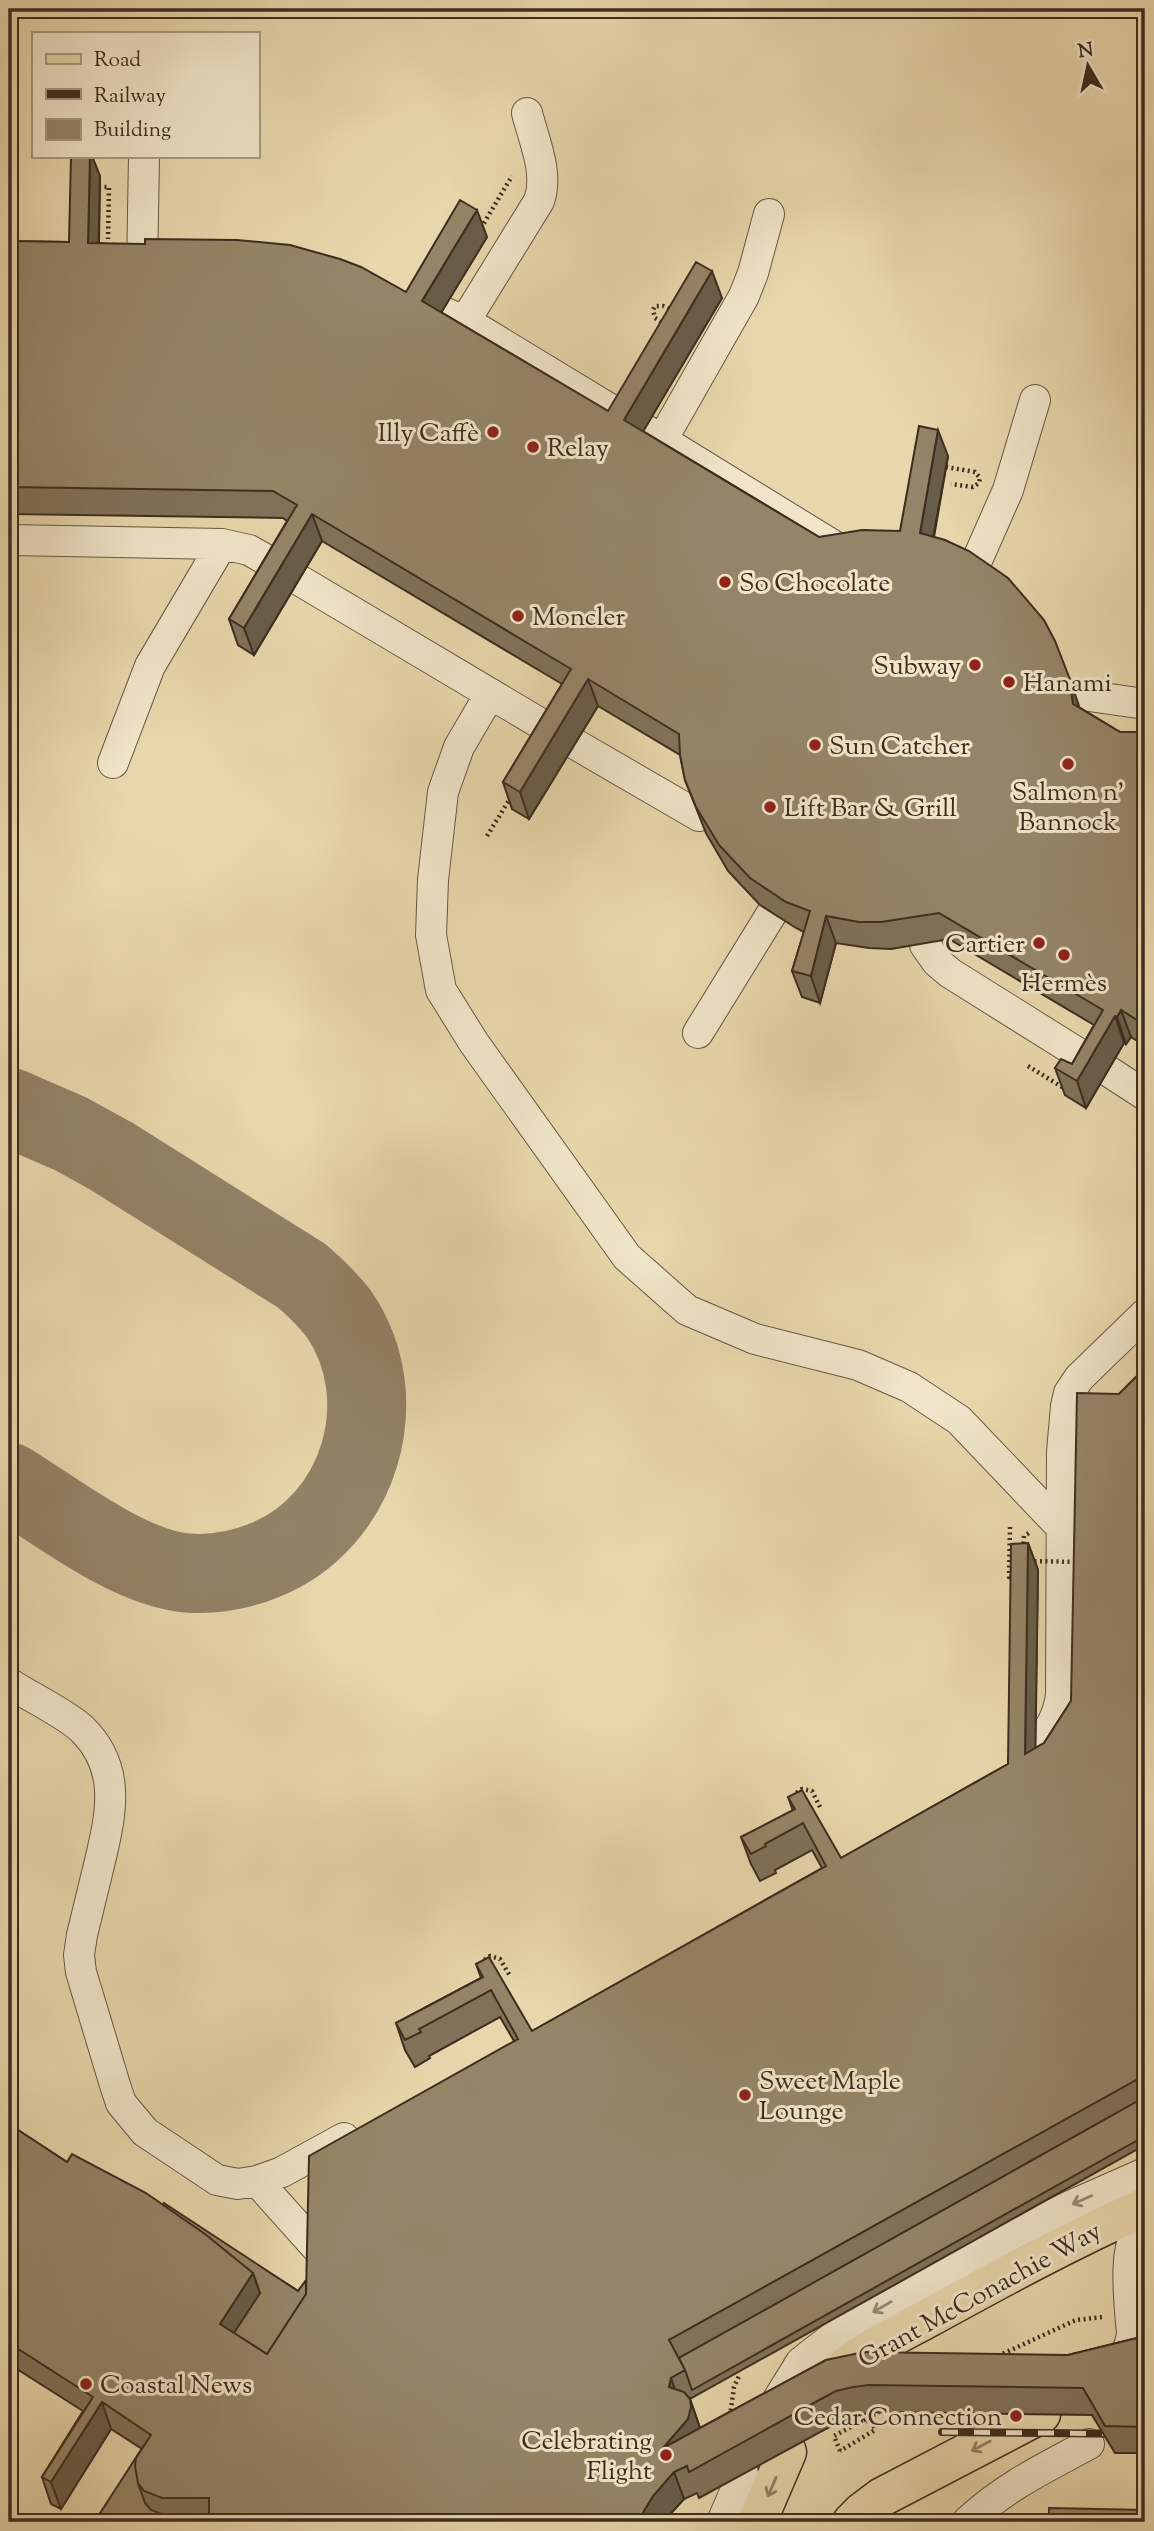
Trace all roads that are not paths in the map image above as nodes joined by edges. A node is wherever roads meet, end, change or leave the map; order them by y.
1 (527, 113) dead end
2 (144, 158) edge
3 (769, 214) dead end
4 (142, 270) edge
5 (1035, 400) dead end
6 (644, 430) junction
7 (9, 540) edge
8 (222, 544) junction
9 (854, 558) edge
10 (971, 574) edge
11 (490, 694) junction
12 (1075, 694) edge
13 (1145, 704) edge
14 (113, 763) dead end
15 (699, 816) edge
16 (772, 913) edge
17 (925, 945) dead end
18 (698, 1032) dead end
19 (1145, 1095) edge
20 (1145, 1314) edge
21 (1063, 1529) junction
22 (9, 1683) edge
23 (1036, 1746) edge
24 (364, 2127) edge
25 (1145, 2174) edge
26 (257, 2181) junction
27 (1145, 2210) edge
28 (317, 2248) edge
29 (1145, 2353) edge
30 (1112, 2372) joint
31 (830, 2407) edge
32 (1041, 2414) edge
33 (775, 2438) joint
34 (1089, 2444) dead end
35 (743, 2473) dead end
36 (854, 2519) edge
37 (722, 2522) edge
38 (757, 2522) edge
39 (967, 2522) edge

1 - 6 lane
2 - 4 lane
3 - 6 lane
5 - 10 lane
6 - 9 lane
7 - 8 lane
8 - 11 lane
8 - 14 lane
11 - 15 lane
11 - 21 lane
12 - 13 lane
16 - 18 lane
17 - 19 lane
20 - 21 lane
21 - 23 lane
22 - 26 lane
24 - 26 lane
25 -> 33 lane
26 - 28 lane
27 - 30 lane
27 - 31 main road, Grant McConachie Way
29 - 30 main road
32 -> 36 main road
33 -> 38 main road
34 - 39 lane
35 - 37 lane

